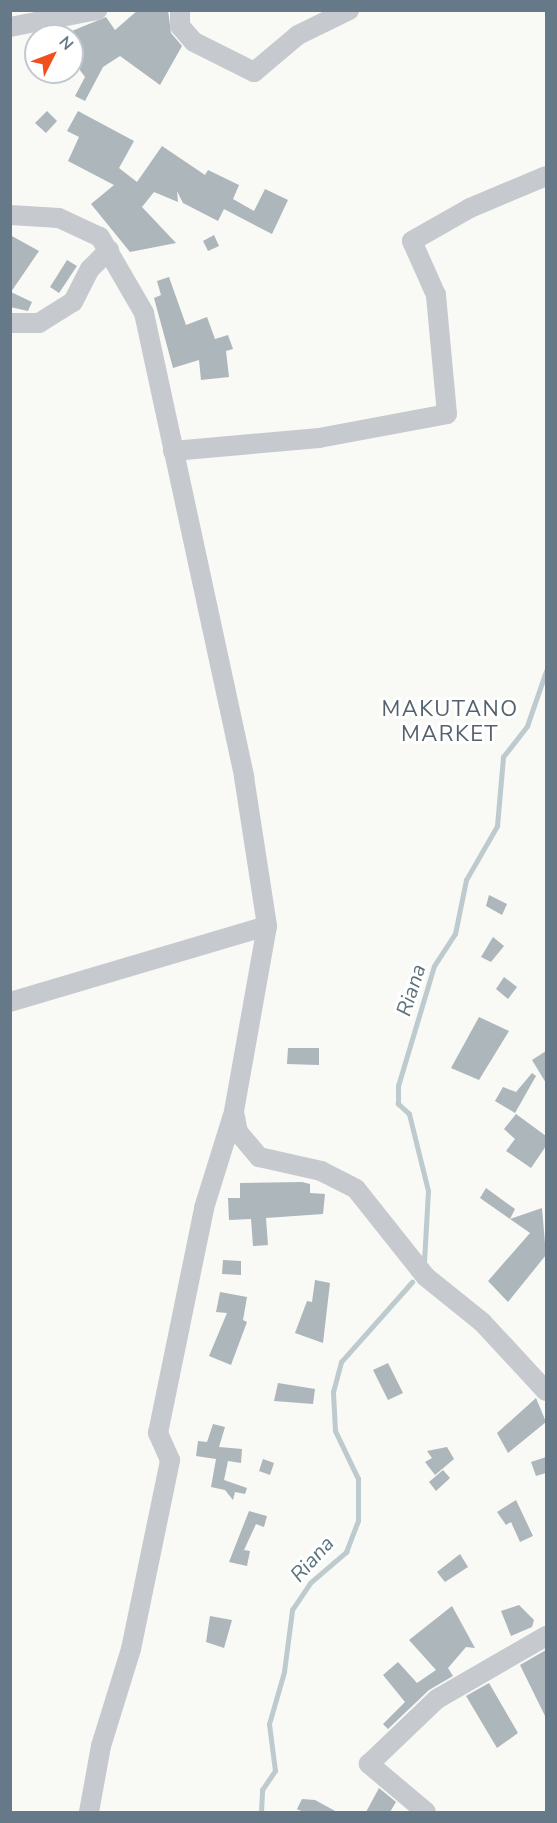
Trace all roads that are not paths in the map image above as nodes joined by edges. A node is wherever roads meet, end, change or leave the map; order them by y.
1 (97, 10) edge
2 (180, 10) edge
3 (349, 10) edge
4 (10, 27) edge
5 (546, 176) edge
6 (10, 215) edge
7 (109, 250) junction
8 (10, 323) edge
9 (173, 451) junction
10 (267, 926) junction
11 (10, 1002) edge
12 (234, 1112) junction
13 (546, 1391) edge
14 (546, 1636) edge
15 (89, 1812) edge
16 (426, 1812) edge

1 - 4 street
2 - 3 street
5 - 9 street
6 - 7 street
7 - 8 street
7 - 9 street
9 - 10 street
10 - 11 street
10 - 12 street
12 - 13 street
12 - 15 street
14 - 16 street

